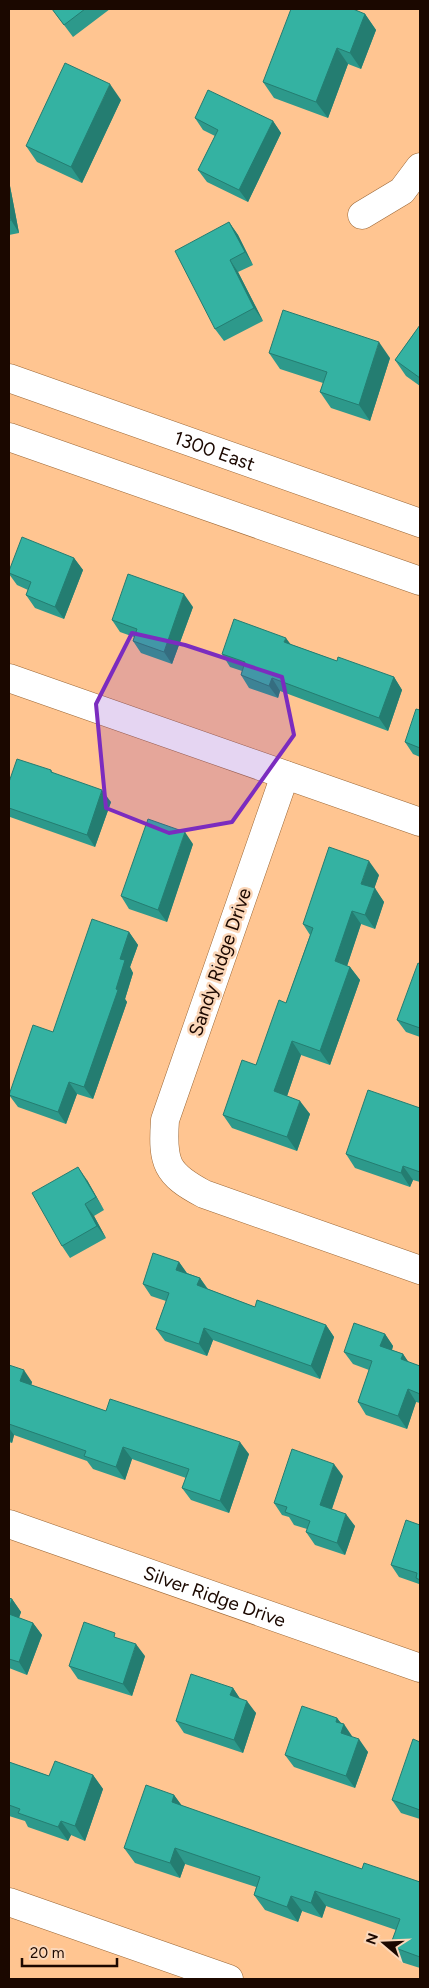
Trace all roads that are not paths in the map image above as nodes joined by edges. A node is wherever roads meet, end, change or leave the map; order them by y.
1 (420, 167) edge
2 (362, 215) dead end
3 (9, 378) edge
4 (9, 437) edge
5 (420, 523) edge
6 (420, 581) edge
7 (9, 678) edge
8 (285, 775) junction
9 (420, 822) edge
10 (420, 1270) edge
11 (9, 1524) edge
12 (420, 1668) edge
13 (9, 1902) edge
14 (229, 1979) edge

1 - 2 street
3 - 5 street, 1300 East
4 - 6 street
7 - 8 street
8 - 9 street
8 - 10 street, Sandy Ridge Drive
11 - 12 street, Silver Ridge Drive
13 - 14 street

